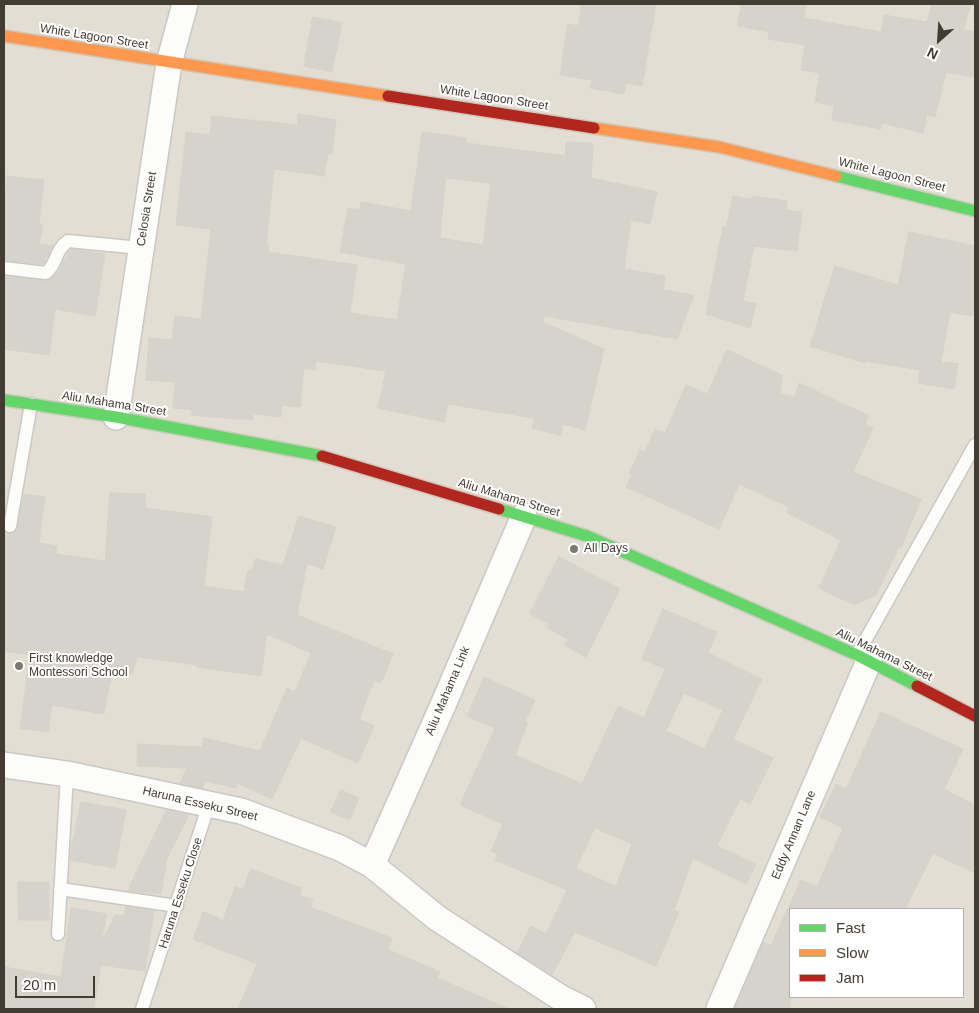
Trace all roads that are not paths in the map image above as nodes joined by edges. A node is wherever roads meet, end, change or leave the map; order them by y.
1 (185, 4) edge
2 (4, 36) edge
3 (169, 63) junction
4 (975, 211) edge
5 (141, 248) junction
6 (4, 268) edge
7 (4, 400) edge
8 (31, 404) junction
9 (116, 416) junction
10 (975, 445) edge
11 (524, 516) junction
12 (10, 526) dead end
13 (863, 658) junction
14 (975, 716) edge
15 (4, 765) edge
16 (67, 774) junction
17 (209, 804) junction
18 (372, 865) junction
19 (60, 889) junction
20 (177, 906) junction
21 (58, 934) dead end
22 (558, 1004) edge
23 (142, 1009) edge
24 (583, 1009) edge
25 (719, 1009) edge

1 - 3 street, Celosia Street
2 - 3 street, White Lagoon Street
3 - 4 street, White Lagoon Street
3 - 5 street, Celosia Street
5 - 6 lane
5 - 9 street, Celosia Street
7 - 8 street, Aliu Mahama Street
8 - 9 street, Aliu Mahama Street
8 - 12 lane
9 - 11 street, Aliu Mahama Street
10 - 13 lane
11 - 13 street, Aliu Mahama Street
11 - 18 street, Aliu Mahama Link
13 - 14 street, Aliu Mahama Street
13 - 25 street, Eddy Annan Lane
15 - 16 street, Haruna Esseku Street
16 - 17 street, Haruna Esseku Street
16 - 19 lane
17 - 18 street, Haruna Esseku Street
17 - 20 lane, Haruna Esseku Close
18 - 22 street, Haruna Esseku Street
19 - 20 lane
19 - 21 lane
20 - 23 lane, Haruna Esseku Close
22 - 24 street, Haruna Esseku Street

